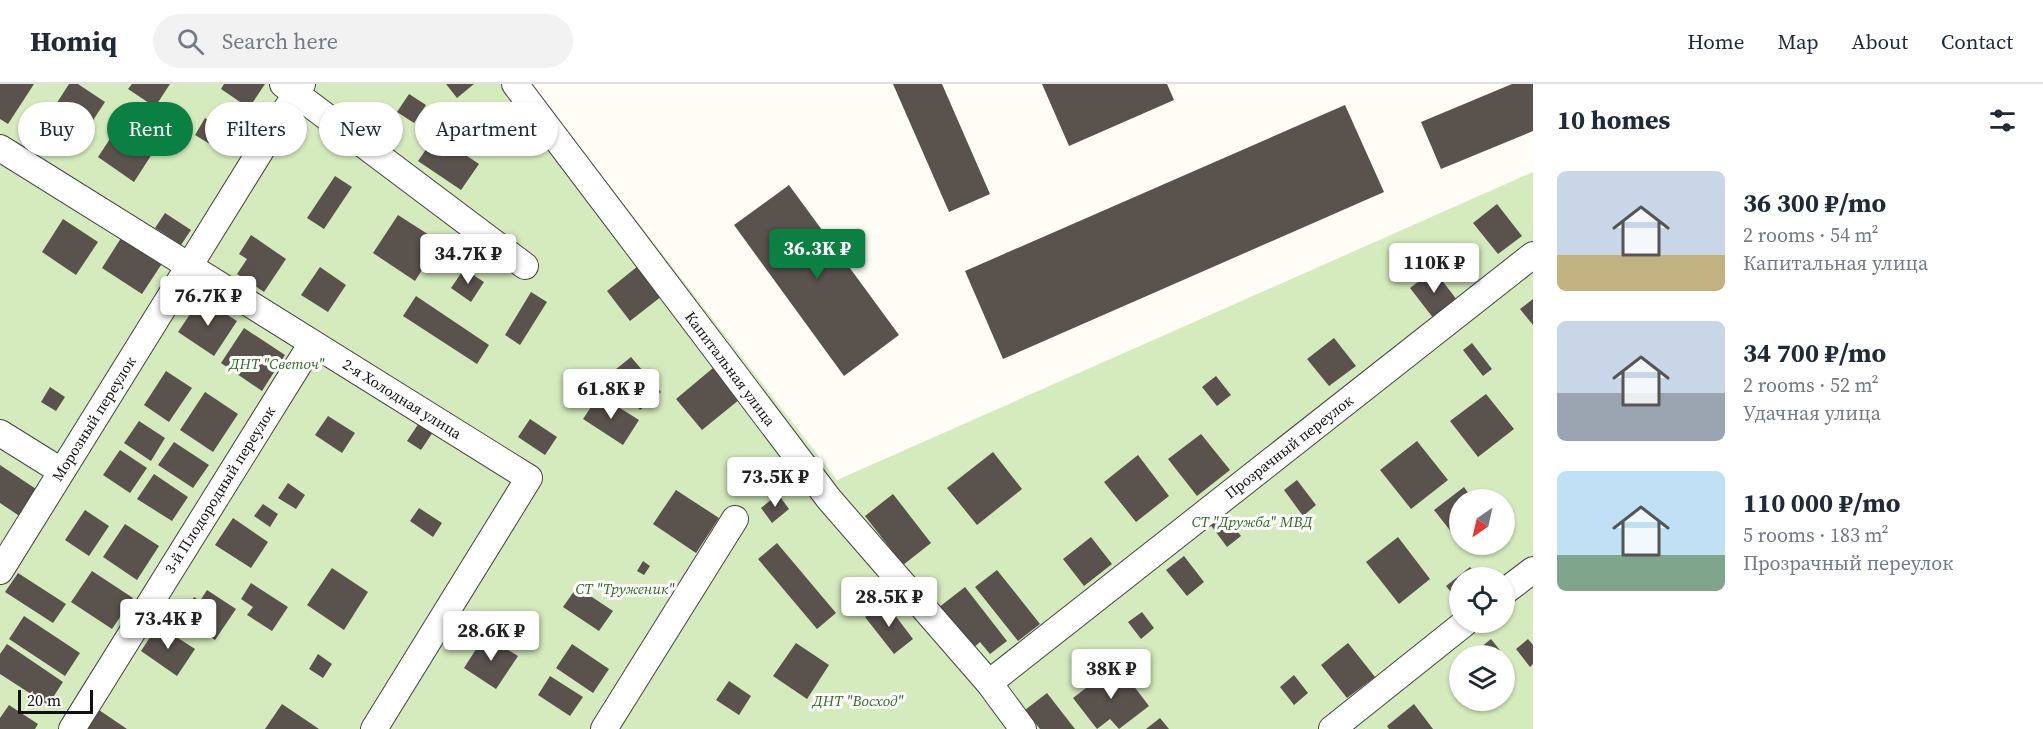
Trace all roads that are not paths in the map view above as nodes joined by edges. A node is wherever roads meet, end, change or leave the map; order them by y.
1 (515, 84) edge
2 (294, 87) edge
3 (0, 148) edge
4 (1533, 255) edge
5 (189, 266) junction
6 (525, 266) dead end
7 (312, 343) junction
8 (0, 433) edge
9 (62, 471) junction
10 (735, 519) dead end
11 (1533, 570) edge
12 (0, 571) edge
13 (1515, 584) edge
14 (1452, 633) edge
15 (989, 683) junction
16 (72, 729) edge
17 (374, 729) edge
18 (604, 729) edge
19 (1023, 729) edge
20 (1332, 729) edge

1 - 15 street, Капитальная улица
2 - 5 street, Морозный переулок
2 - 6 street
3 - 5 street, 2-я Холодная улица
4 - 15 street, Прозрачный переулок
5 - 7 street, 2-я Холодная улица
5 - 9 street, Морозный переулок
7 - 16 street, 3-й Плодородный переулок
7 - 17 street, 2-я Холодная улица
8 - 9 street
9 - 12 street, Морозный переулок
10 - 18 street
11 - 13 street
14 - 20 street
15 - 19 street, Капитальная улица

